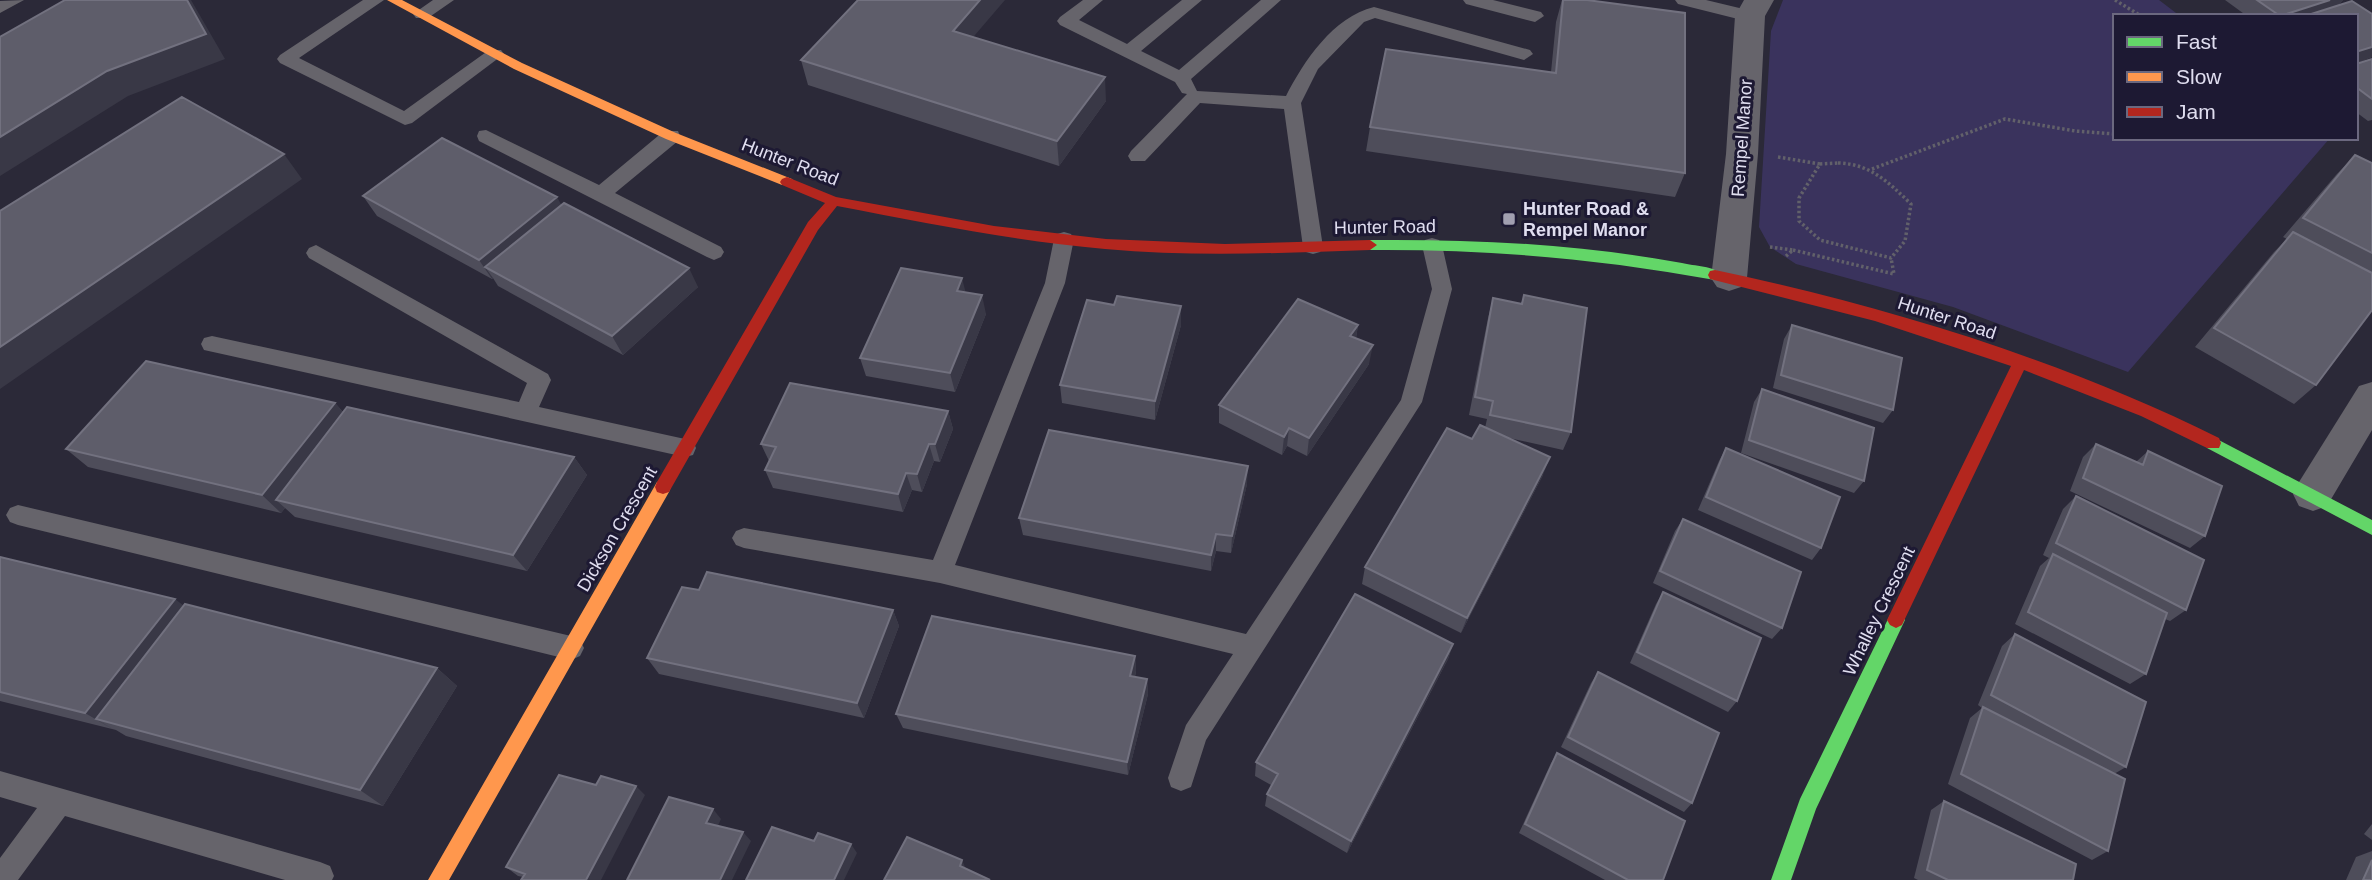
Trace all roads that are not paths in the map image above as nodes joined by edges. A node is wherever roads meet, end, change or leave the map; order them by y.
1 (15, 0) edge
2 (375, 0) edge
3 (393, 0) edge
4 (445, 0) edge
5 (1094, 0) edge
6 (1193, 0) edge
7 (1272, 0) edge
8 (1472, 0) edge
9 (1684, 0) edge
10 (1372, 6) edge
11 (1755, 8) edge
12 (0, 9) edge
13 (422, 14) junction
14 (1535, 16) dead end
15 (1129, 52) junction
16 (495, 54) junction
17 (1524, 54) dead end
18 (1181, 78) junction
19 (1195, 97) junction
20 (1292, 103) junction
21 (485, 136) dead end
22 (671, 136) junction
23 (1138, 156) dead end
24 (601, 194) junction
25 (834, 201) junction
26 (1064, 239) junction
27 (1432, 245) junction
28 (1312, 247) junction
29 (714, 252) dead end
30 (316, 253) dead end
31 (1729, 278) junction
32 (212, 344) dead end
33 (2020, 363) junction
34 (2372, 397) edge
35 (525, 413) junction
36 (685, 448) junction
37 (2314, 494) junction
38 (18, 515) dead end
39 (2372, 528) edge
40 (744, 538) dead end
41 (940, 572) junction
42 (1252, 647) junction
43 (571, 648) junction
44 (1181, 778) dead end
45 (0, 783) edge
46 (59, 801) junction
47 (320, 876) dead end
48 (1, 880) edge
49 (438, 880) edge
50 (1781, 880) edge

1 - 12 lane
2 - 16 lane
3 - 13 street, Hunter Road
4 - 13 lane
5 - 15 lane
6 - 15 lane
7 - 18 lane
8 - 14 lane
9 - 11 lane
10 - 17 lane
10 - 20 lane
11 - 31 street, Rempel Manor
13 - 16 street, Hunter Road
15 - 18 lane
16 - 22 street, Hunter Road
18 - 19 lane
19 - 20 lane
19 - 23 lane
20 - 28 lane
21 - 24 lane
22 - 24 lane
22 - 25 street, Hunter Road
24 - 29 lane
25 - 26 street, Hunter Road
25 - 36 street, Dickson Crescent
26 - 28 street, Hunter Road
26 - 41 lane
27 - 28 street, Hunter Road
27 - 31 street, Hunter Road
27 - 42 lane
30 - 35 lane
31 - 33 street, Hunter Road
32 - 35 lane
33 - 37 street, Hunter Road
33 - 50 street, Whalley Crescent
34 - 37 street
35 - 36 lane
36 - 43 street, Dickson Crescent
37 - 39 street, Hunter Road
38 - 43 lane
40 - 41 lane
41 - 42 lane
42 - 44 lane
43 - 49 street, Dickson Crescent
45 - 46 lane
46 - 47 lane
46 - 48 lane

